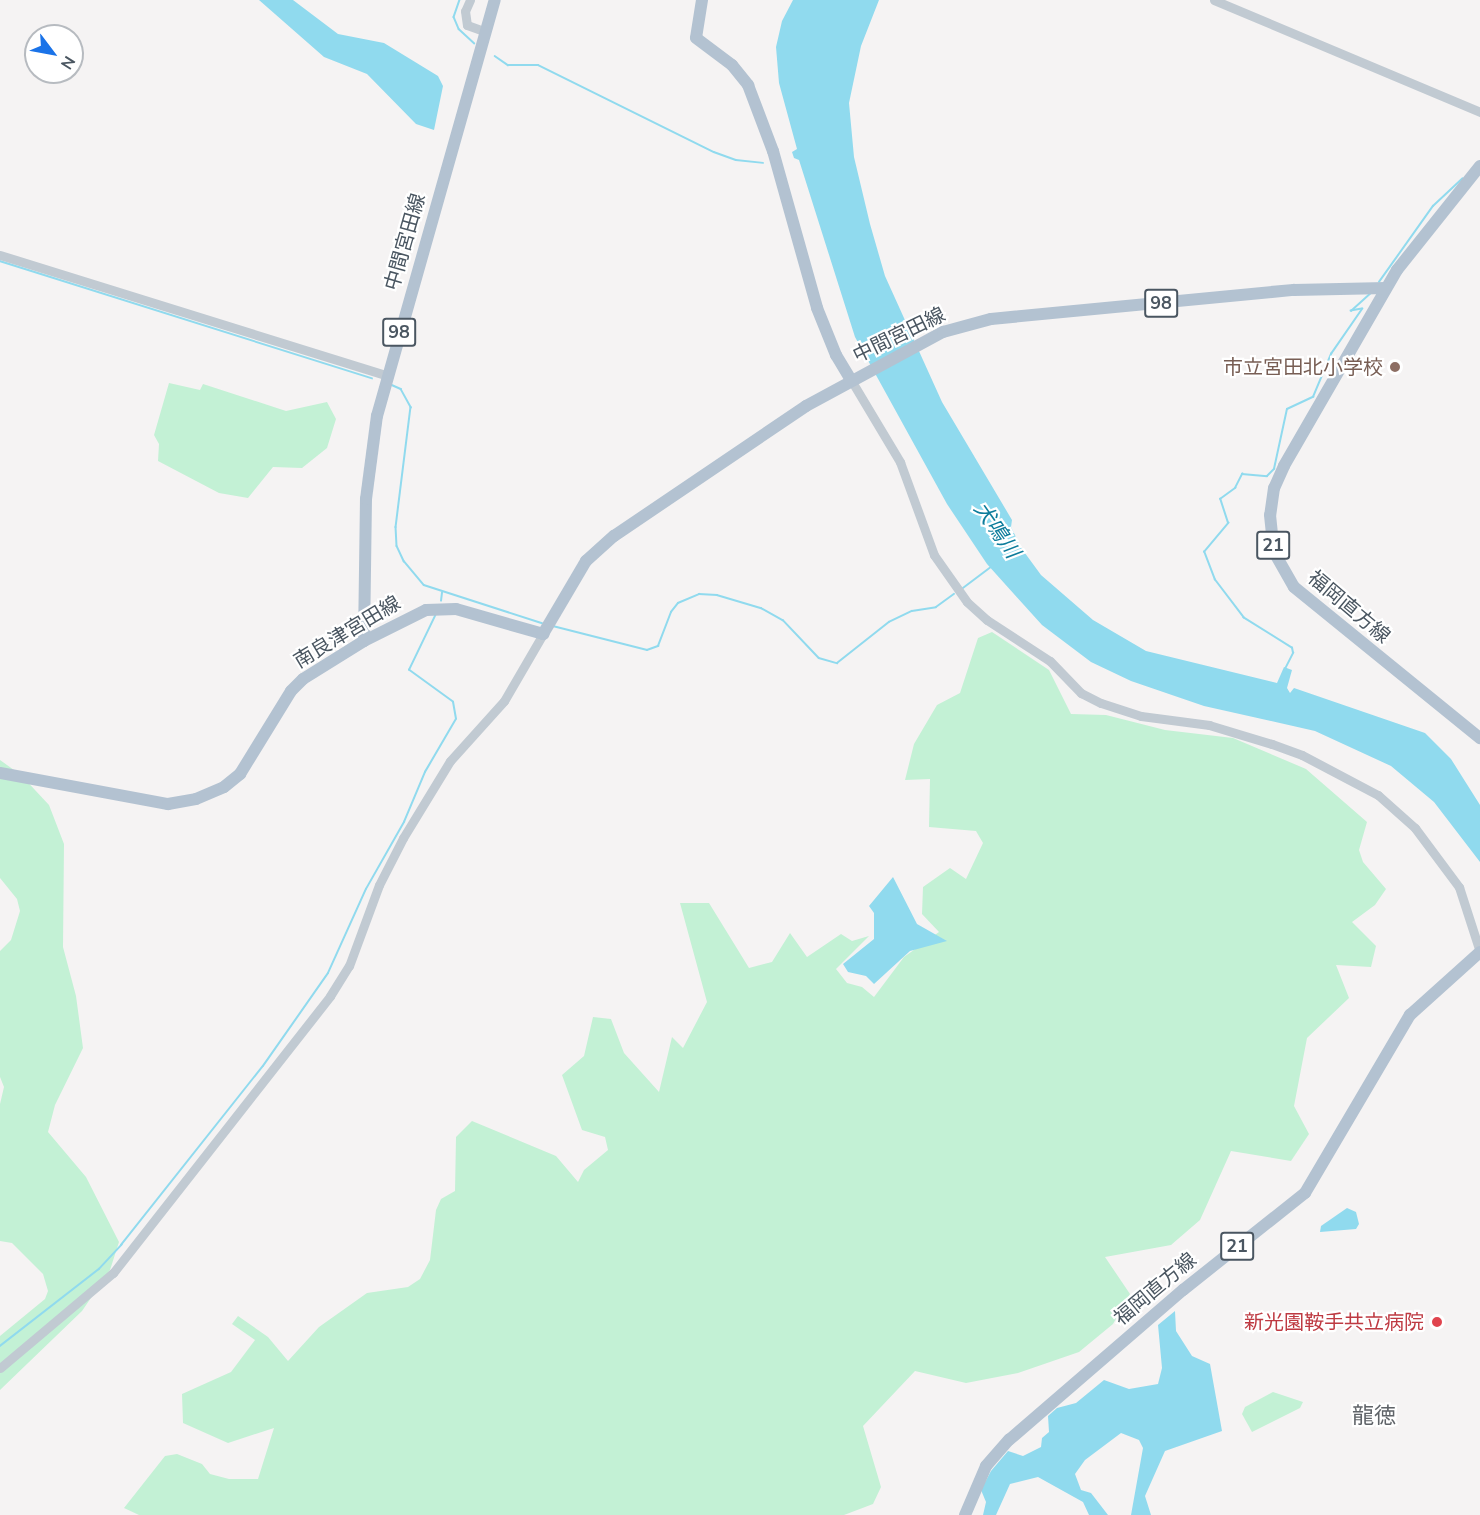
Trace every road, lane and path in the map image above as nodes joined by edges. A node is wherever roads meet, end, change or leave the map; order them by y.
1 (470, 0) edge
2 (495, 0) edge
3 (702, 0) edge
4 (1214, 0) edge
5 (486, 32) junction
6 (1480, 112) edge
7 (1480, 166) edge
8 (0, 255) edge
9 (1386, 288) junction
10 (386, 375) junction
11 (854, 378) junction
12 (543, 634) junction
13 (364, 641) junction
14 (1480, 738) edge
15 (0, 773) edge
16 (1480, 952) edge
17 (0, 1368) edge
18 (965, 1515) edge

1 - 5 street
2 - 5 main road, 中間宮田線 / 98
3 - 11 main road, 中間宮田線
4 - 6 street
5 - 10 main road, 中間宮田線 / 98
7 - 9 main road, 福岡直方線 / 21
8 - 10 street
9 - 11 main road, 中間宮田線 / 98
9 - 14 main road, 福岡直方線 / 21
10 - 13 main road, 中間宮田線 / 98
11 - 12 main road
11 - 16 street
12 - 13 main road, 南良津宮田線
12 - 17 street
13 - 15 main road, 南良津宮田線
16 - 18 main road, 福岡直方線 / 21

